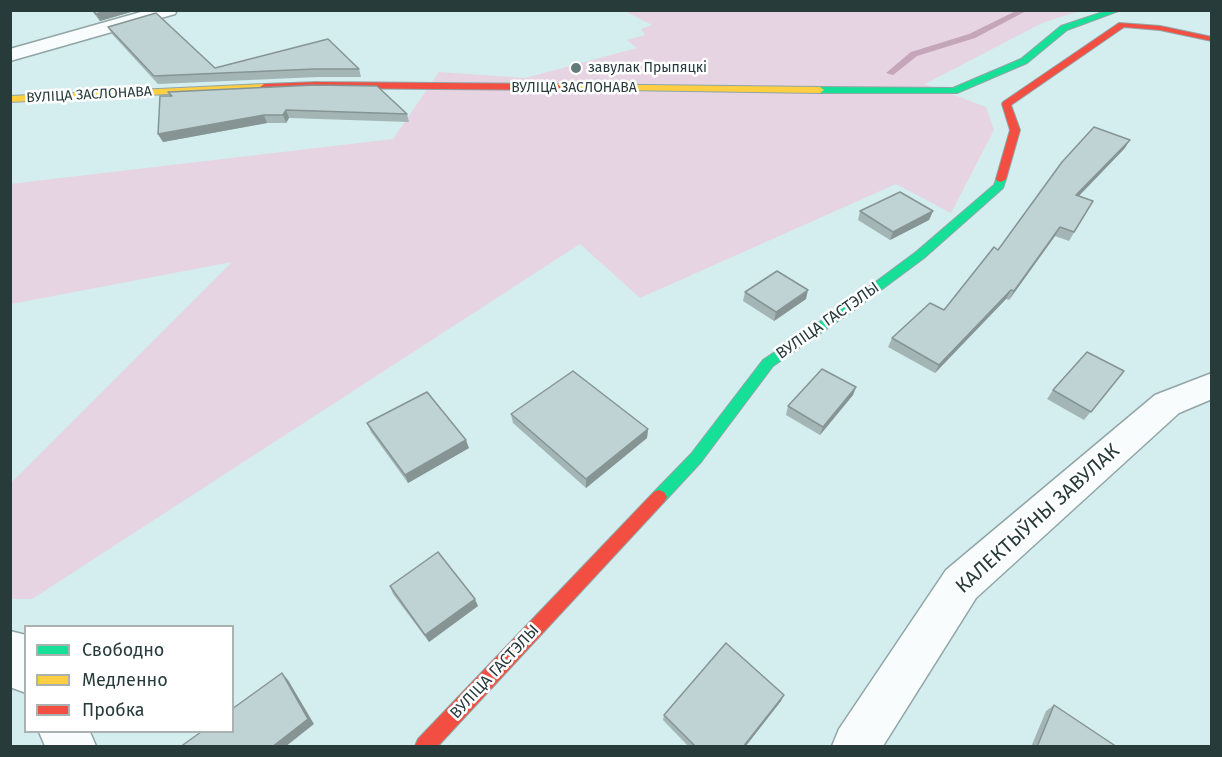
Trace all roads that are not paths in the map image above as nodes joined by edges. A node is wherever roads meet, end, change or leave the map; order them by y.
1 (169, 10) edge
2 (1118, 10) edge
3 (1147, 13) dead end
4 (1212, 26) edge
5 (1212, 39) edge
6 (10, 56) edge
7 (10, 99) edge
8 (1212, 385) edge
9 (10, 653) edge
10 (24, 668) edge
11 (64, 733) edge
12 (72, 747) edge
13 (425, 747) edge
14 (855, 747) edge

1 - 6 street
2 - 7 street, ВУЛІЦА ЗАСЛОНАВА
3 - 4 street
5 - 13 street, ВУЛІЦА ГАСТЭЛЫ
8 - 14 street, КАЛЕКТЫЎНЫ ЗАВУЛАК
9 - 10 street
11 - 12 street

